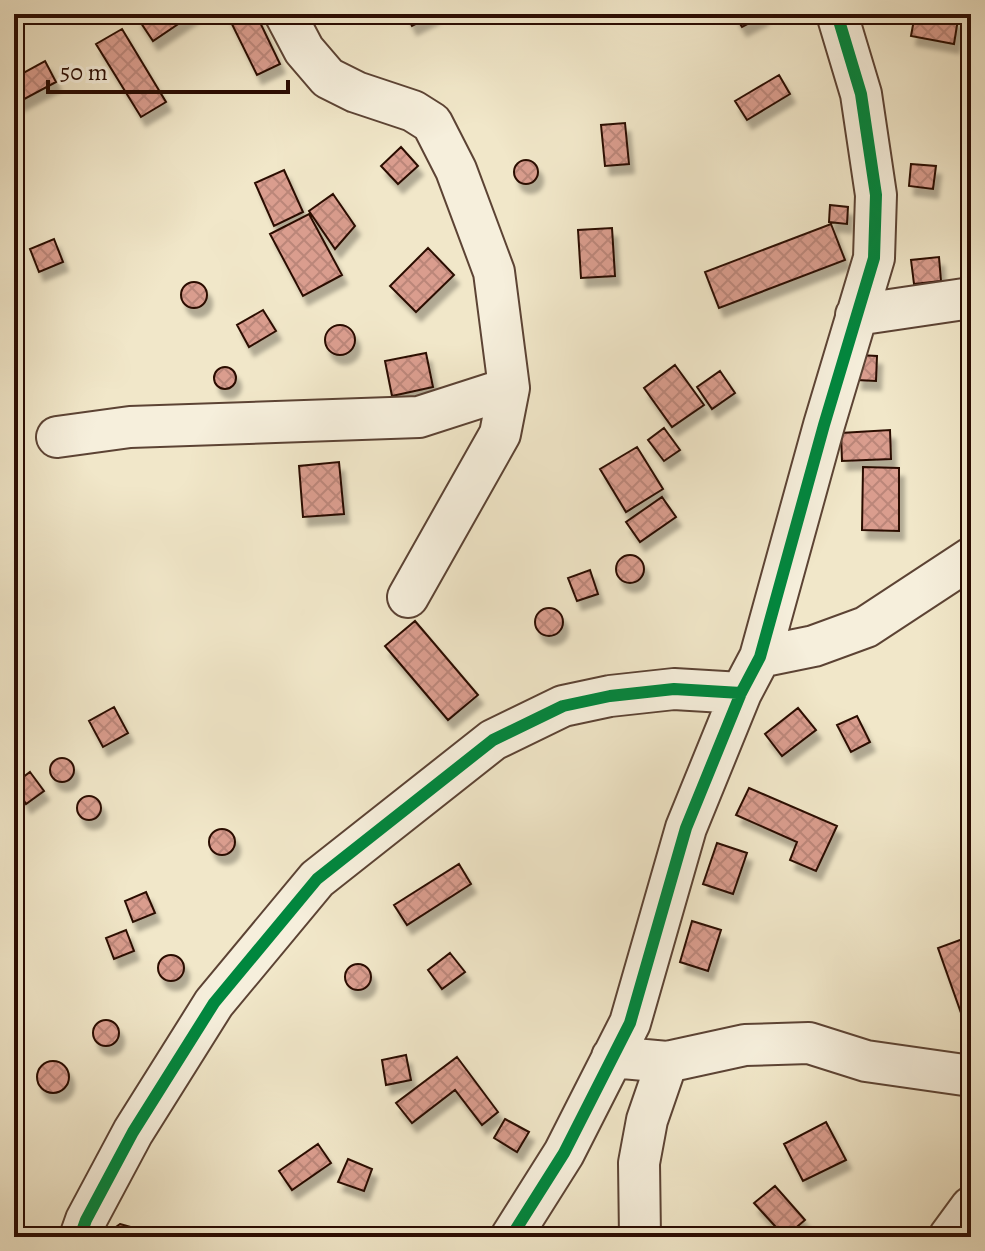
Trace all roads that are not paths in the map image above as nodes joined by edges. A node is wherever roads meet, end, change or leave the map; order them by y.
1 (285, 14) edge
2 (837, 14) edge
3 (971, 298) edge
4 (856, 315) junction
5 (509, 388) junction
6 (57, 437) dead end
7 (971, 558) edge
8 (408, 597) dead end
9 (760, 657) junction
10 (741, 693) junction
11 (612, 1057) junction
12 (667, 1062) junction
13 (971, 1076) edge
14 (971, 1207) edge
15 (80, 1237) edge
16 (511, 1237) edge
17 (640, 1237) edge
18 (949, 1237) edge

1 - 5 street
2 - 4 street
3 - 4 street
4 - 9 street
5 - 6 street
5 - 8 street
7 - 9 street
9 - 10 street
10 - 11 street
10 - 15 street
11 - 12 street
11 - 16 street
12 - 13 street
12 - 17 street
14 - 18 street

